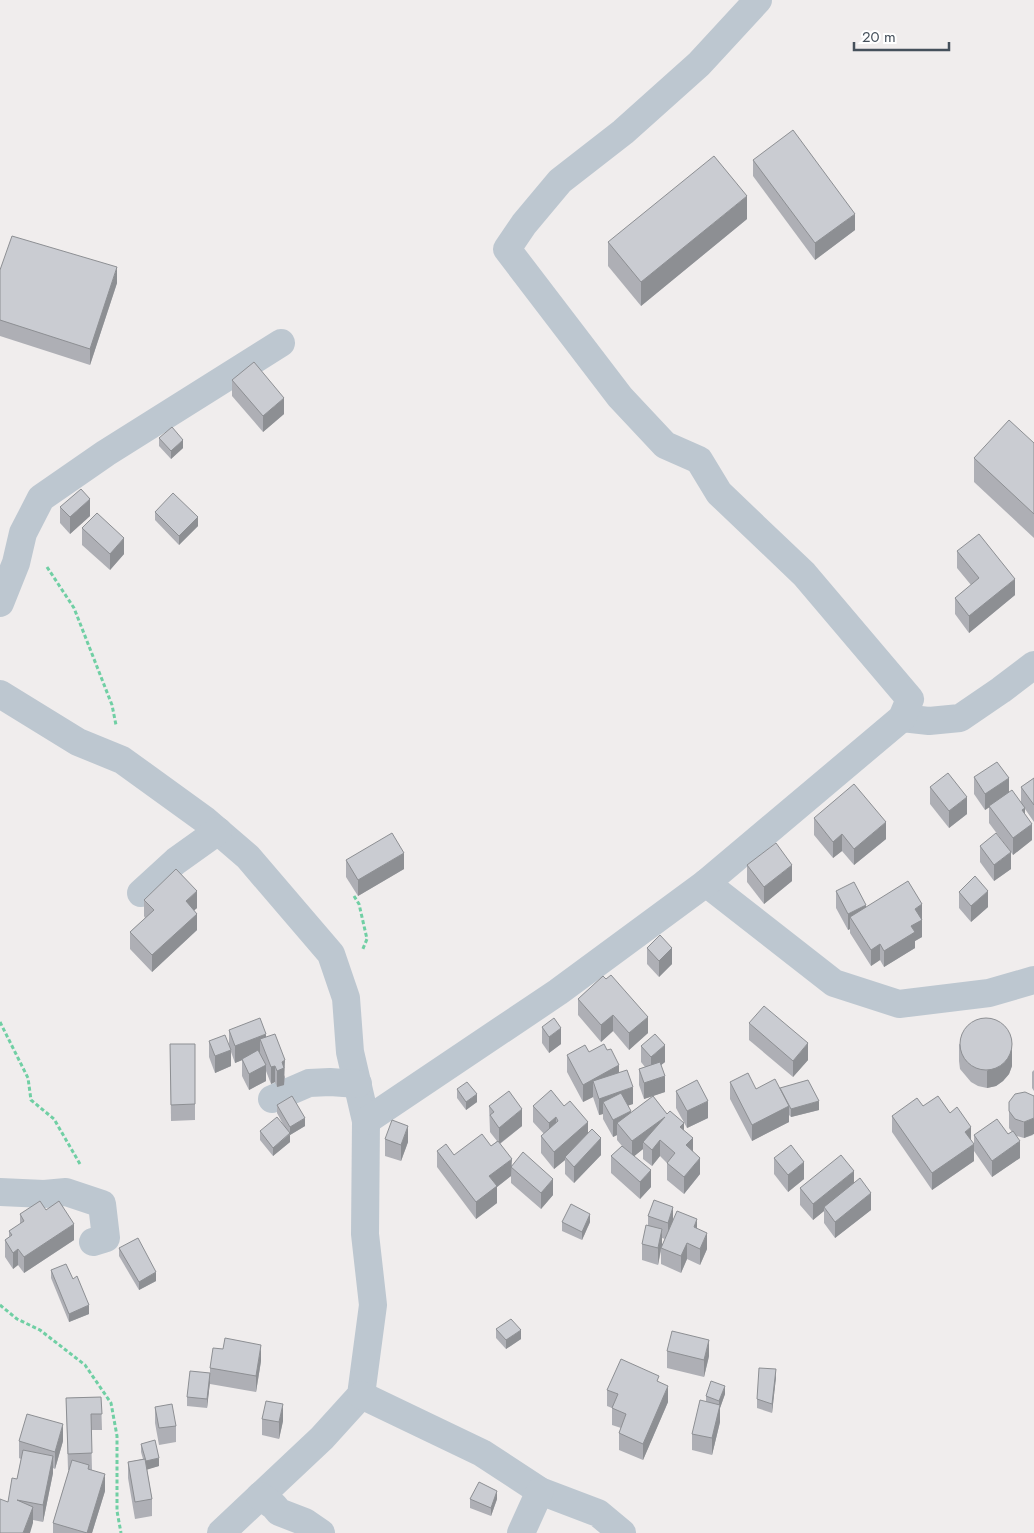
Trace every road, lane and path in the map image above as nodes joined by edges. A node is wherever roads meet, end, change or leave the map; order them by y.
1 (758, 0) edge
2 (281, 343) dead end
3 (23, 533) junction
4 (0, 603) edge
5 (1034, 665) edge
6 (0, 694) edge
7 (902, 718) junction
8 (122, 760) junction
9 (218, 831) junction
10 (706, 883) junction
11 (141, 893) dead end
12 (1034, 980) edge
13 (0, 1022) edge
14 (358, 1084) junction
15 (272, 1099) dead end
16 (366, 1121) junction
17 (0, 1192) edge
18 (88, 1199) junction
19 (93, 1242) dead end
20 (0, 1305) edge
21 (361, 1396) junction
22 (540, 1491) junction
23 (260, 1496) junction
24 (121, 1533) edge
25 (221, 1533) edge
26 (321, 1533) edge
27 (521, 1533) edge
28 (622, 1533) edge

1 - 7 street
2 - 3 street
3 - 4 street
3 - 8 path
5 - 7 street
6 - 8 street
7 - 10 street
8 - 9 street
9 - 11 street
9 - 14 street
10 - 12 street
10 - 16 street
13 - 18 path
14 - 15 street
14 - 16 street
16 - 21 street
17 - 18 street
18 - 19 street
20 - 24 path
21 - 22 street
21 - 23 street
22 - 27 street
22 - 28 street
23 - 25 street
23 - 26 street

